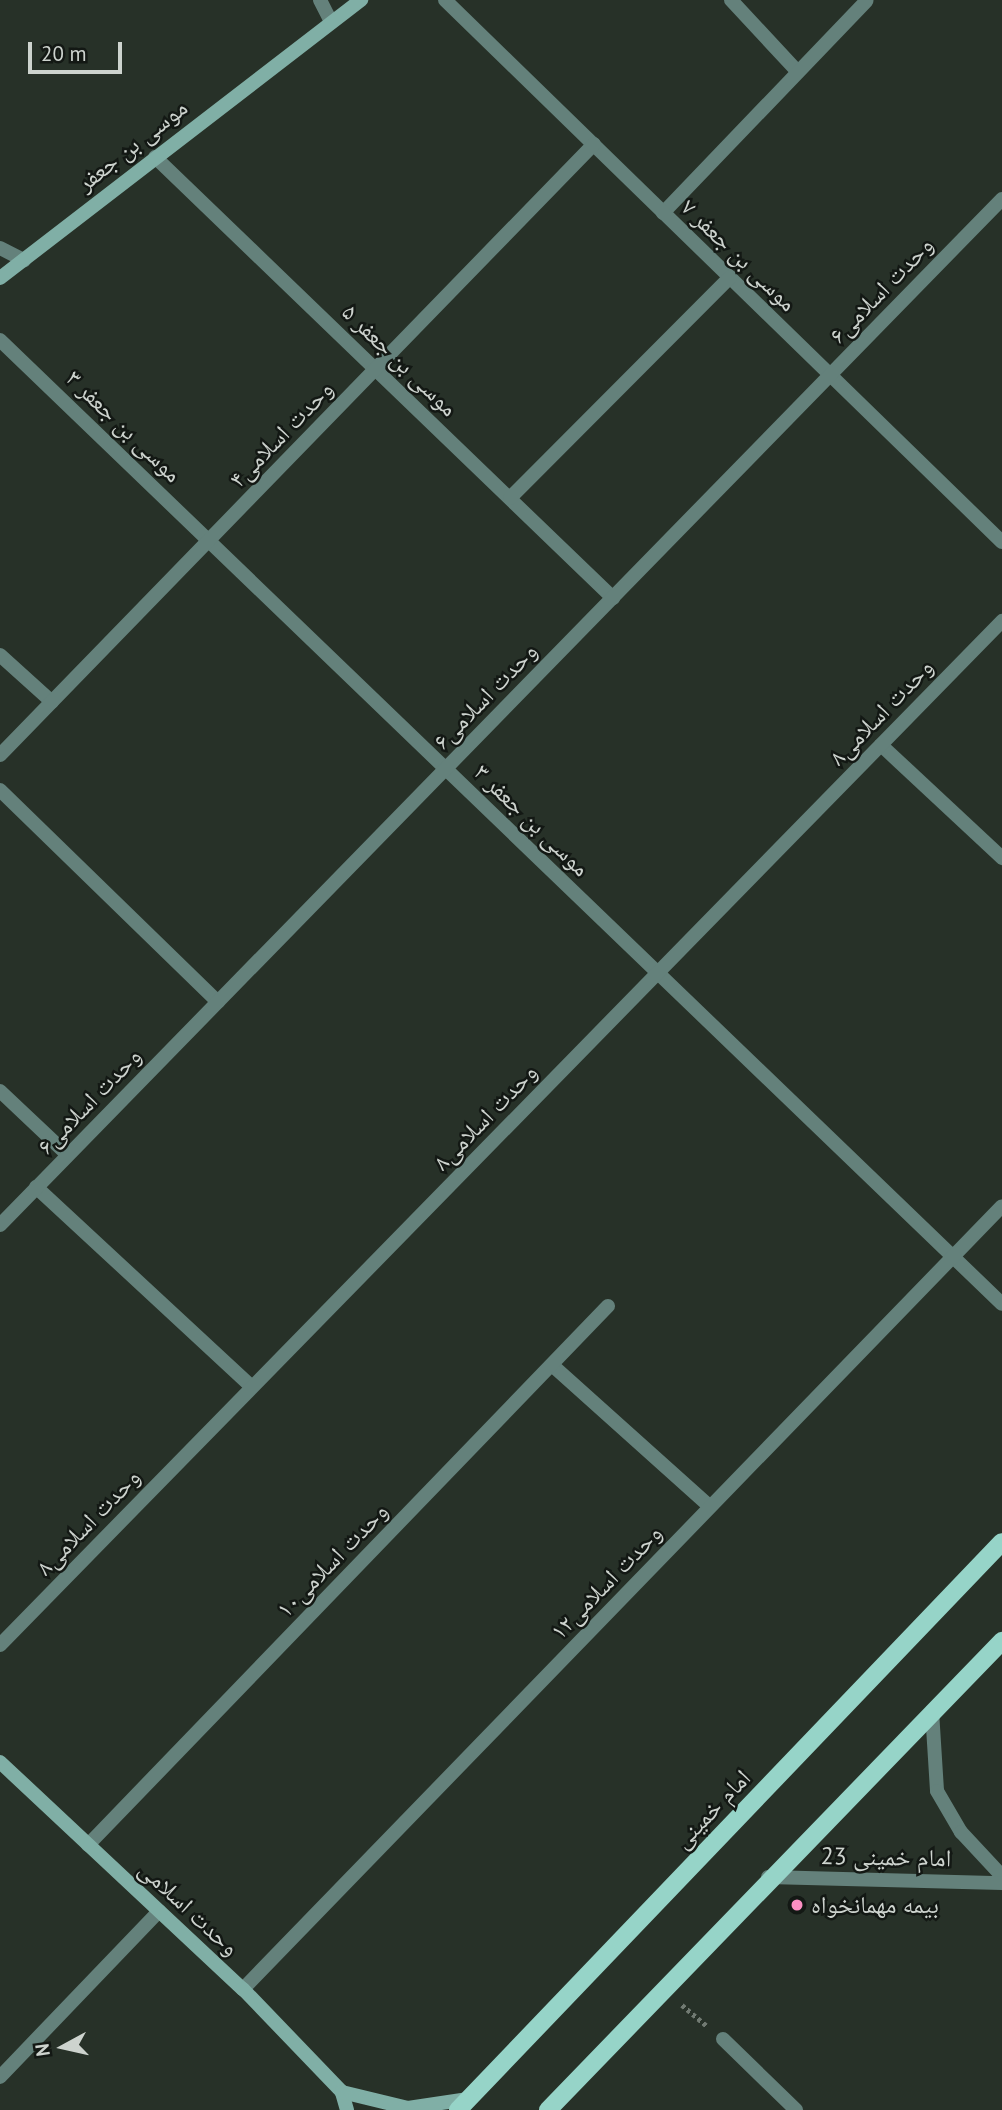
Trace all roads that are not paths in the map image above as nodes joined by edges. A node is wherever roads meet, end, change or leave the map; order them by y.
1 (320, 0) edge
2 (361, 0) edge
3 (445, 0) edge
4 (731, 0) edge
5 (866, 1) edge
6 (330, 18) junction
7 (799, 72) junction
8 (594, 144) junction
9 (155, 157) junction
10 (1002, 199) edge
11 (663, 213) junction
12 (0, 248) edge
13 (24, 260) junction
14 (730, 277) junction
15 (0, 278) edge
16 (0, 340) edge
17 (376, 368) junction
18 (830, 375) junction
19 (510, 498) junction
20 (209, 540) junction
21 (1002, 542) edge
22 (613, 598) junction
23 (1002, 621) edge
24 (0, 655) edge
25 (52, 702) junction
26 (881, 745) junction
27 (0, 755) edge
28 (446, 769) junction
29 (0, 790) edge
30 (1002, 858) edge
31 (657, 973) junction
32 (218, 1002) junction
33 (0, 1091) edge
34 (68, 1155) junction
35 (36, 1187) junction
36 (1002, 1206) edge
37 (0, 1224) edge
38 (953, 1257) junction
39 (1002, 1304) edge
40 (608, 1306) dead end
41 (552, 1365) junction
42 (252, 1387) junction
43 (710, 1507) junction
44 (1002, 1542) edge
45 (1002, 1641) edge
46 (0, 1644) edge
47 (932, 1711) junction
48 (0, 1762) edge
49 (88, 1845) junction
50 (1002, 1875) edge
51 (768, 1877) junction
52 (1002, 1883) edge
53 (159, 1911) junction
54 (243, 1989) junction
55 (723, 2039) road end
56 (0, 2077) edge
57 (342, 2092) junction
58 (463, 2105) edge
59 (347, 2110) edge
60 (548, 2110) edge
61 (796, 2110) edge

1 - 6 street
2 - 6 main road, موسی بن جعفر
3 - 8 street, موسی بن جعفر ۷
4 - 7 street
5 - 7 street
6 - 9 main road, موسی بن جعفر
7 - 11 street
8 - 11 street, موسی بن جعفر ۷
8 - 17 street, وحدت اسلامی۴
9 - 13 main road, موسی بن جعفر
9 - 17 street, موسی بن جعفر ۵
10 - 18 street, وحدت اسلامی۶
11 - 14 street, موسی بن جعفر ۷
12 - 13 street
13 - 15 main road, موسی بن جعفر
14 - 18 street, موسی بن جعفر ۷
14 - 19 street
16 - 20 street, موسی بن جعفر ۳
17 - 19 street, موسی بن جعفر ۵
17 - 20 street, وحدت اسلامی۴
18 - 21 street, موسی بن جعفر ۷
18 - 22 street, وحدت اسلامی۶
19 - 22 street, موسی بن جعفر ۵
20 - 25 street, وحدت اسلامی۴
20 - 28 street, موسی بن جعفر ۳
22 - 28 street, وحدت اسلامی۶
23 - 26 street, وحدت اسلامی۸
24 - 25 street
25 - 27 street, وحدت اسلامی۴
26 - 30 street
26 - 31 street, وحدت اسلامی۸
28 - 31 street, موسی بن جعفر ۳
28 - 32 street, وحدت اسلامی۶
29 - 32 street
31 - 38 street, موسی بن جعفر ۳
31 - 42 street, وحدت اسلامی۸
32 - 34 street, وحدت اسلامی۶
33 - 34 street
34 - 35 street, وحدت اسلامی۶
35 - 37 street, وحدت اسلامی۶
35 - 42 street
36 - 38 street, وحدت اسلامی۱۲
38 - 39 street, موسی بن جعفر ۳
38 - 43 street, وحدت اسلامی۱۲
40 - 41 street, وحدت اسلامی۱۰
41 - 43 street
41 - 49 street, وحدت اسلامی۱۰
42 - 46 street, وحدت اسلامی۸
43 - 54 street, وحدت اسلامی۱۲
44 - 58 main road, امام خمینی
45 - 47 main road
47 - 50 street
47 - 51 main road
48 - 49 main road, وحدت اسلامی
49 - 53 main road, وحدت اسلامی
51 - 52 street, امام خمینی 23
51 - 60 main road
53 - 54 main road, وحدت اسلامی
53 - 56 street
54 - 57 main road, وحدت اسلامی
55 - 61 street
57 - 58 main road
57 - 59 main road

